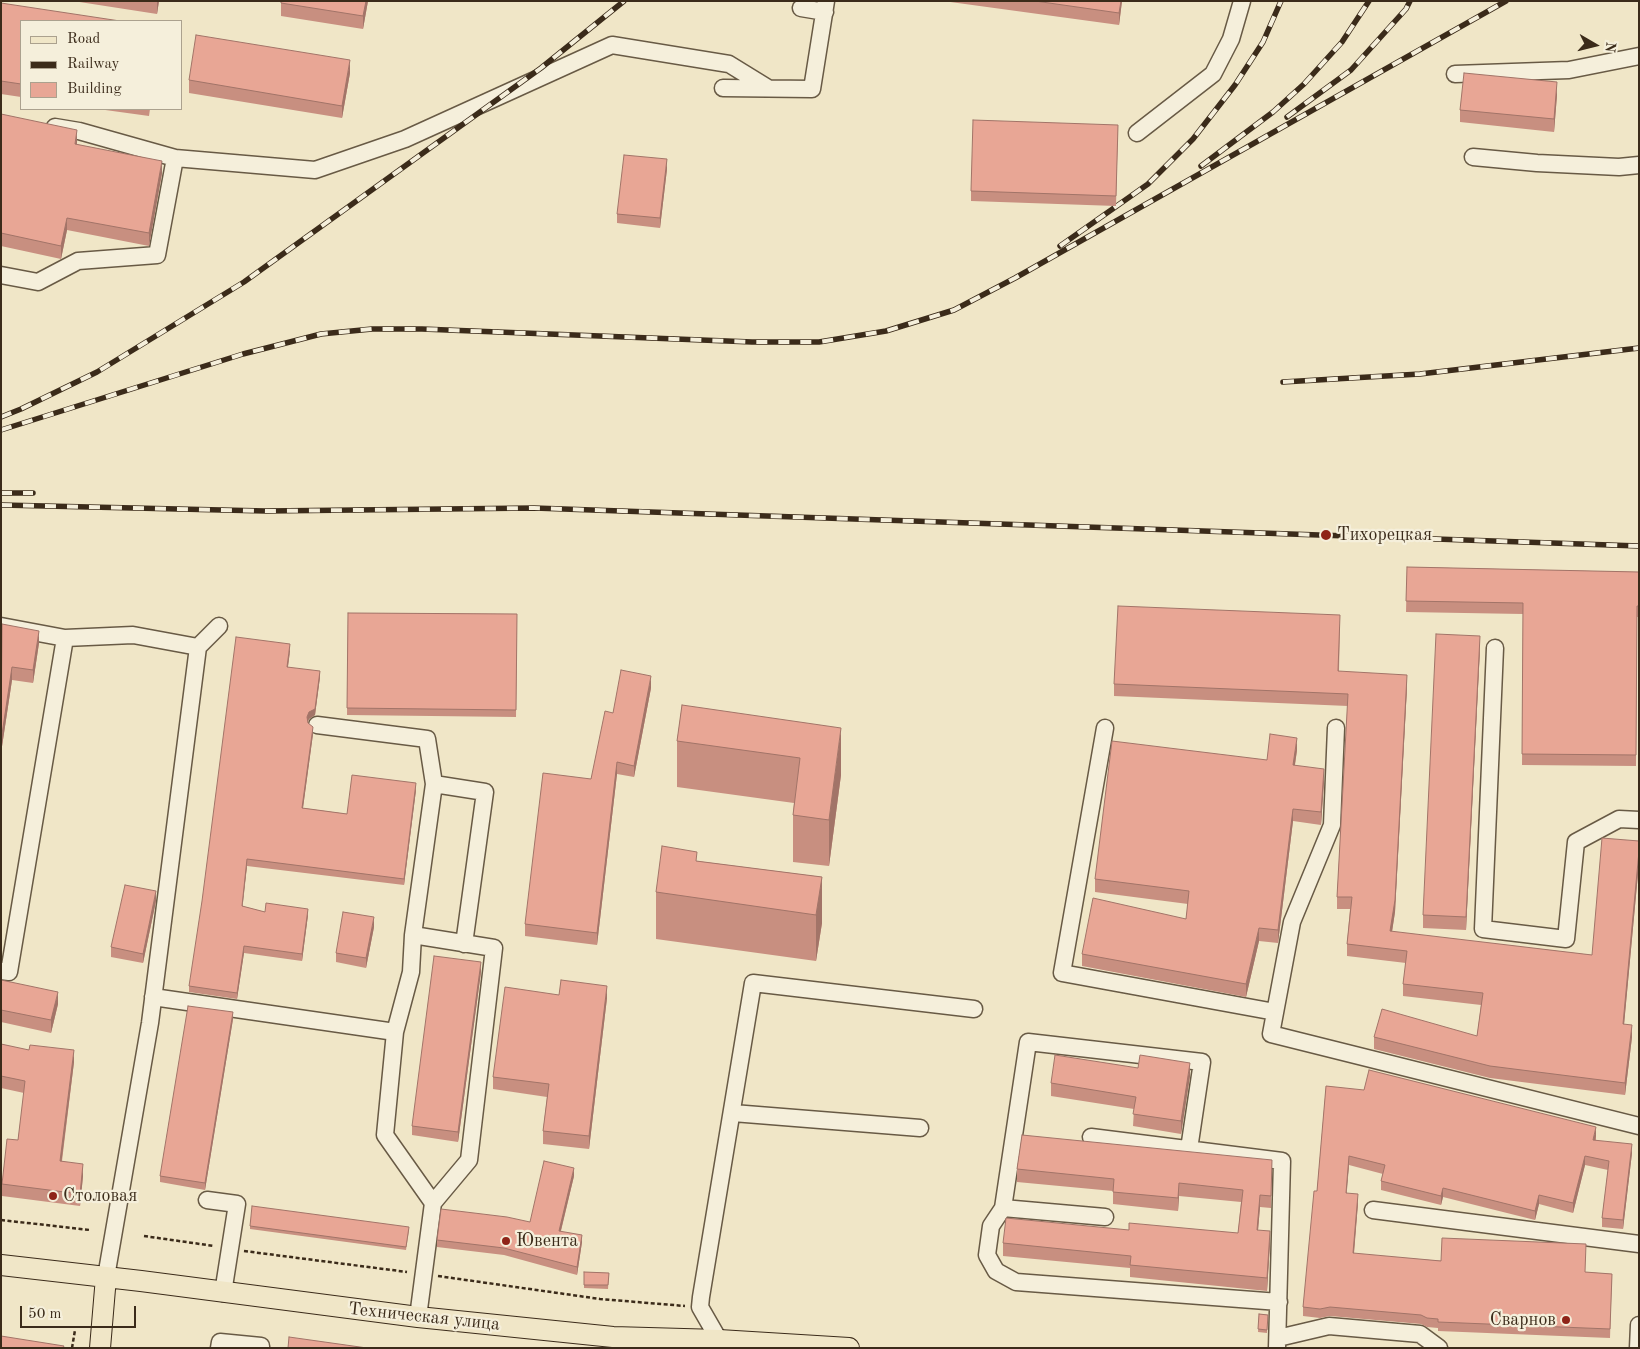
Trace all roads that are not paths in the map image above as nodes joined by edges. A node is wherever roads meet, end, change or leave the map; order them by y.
1 (1242, 1) edge
2 (826, 7) edge
3 (801, 8) dead end
4 (1639, 56) edge
5 (1455, 74) dead end
6 (723, 88) dead end
7 (768, 88) junction
8 (40, 124) edge
9 (1137, 133) dead end
10 (1473, 157) dead end
11 (175, 158) junction
12 (1639, 165) edge
13 (1, 275) edge
14 (1, 626) edge
15 (219, 626) dead end
16 (65, 638) junction
17 (198, 647) junction
18 (1495, 648) dead end
19 (317, 725) dead end
20 (1105, 728) dead end
21 (1336, 728) dead end
22 (434, 784) junction
23 (1639, 820) edge
24 (413, 935) junction
25 (464, 944) junction
26 (1, 971) edge
27 (153, 997) junction
28 (974, 1009) dead end
29 (1275, 1012) junction
30 (395, 1032) junction
31 (733, 1113) junction
32 (1639, 1126) edge
33 (920, 1128) dead end
34 (1091, 1137) dead end
35 (1189, 1149) junction
36 (208, 1200) dead end
37 (433, 1203) junction
38 (1003, 1208) junction
39 (1373, 1210) dead end
40 (1105, 1217) dead end
41 (1639, 1244) edge
42 (1, 1265) edge
43 (106, 1277) junction
44 (223, 1292) junction
45 (1279, 1302) junction
46 (418, 1317) junction
47 (1639, 1325) edge
48 (606, 1342) edge
49 (1278, 1343) edge
50 (719, 1344) edge
51 (100, 1348) edge
52 (219, 1348) edge
53 (261, 1348) edge
54 (849, 1348) edge
55 (1439, 1348) edge
56 (1638, 1348) edge

1 - 9 lane
2 - 3 lane
2 - 7 lane
4 - 5 lane
6 - 7 lane
7 - 11 lane
8 - 11 lane
10 - 12 lane
11 - 13 lane
14 - 16 lane
15 - 17 lane
16 - 17 lane
16 - 26 lane
17 - 27 lane
18 - 23 lane
19 - 22 lane
20 - 29 lane
21 - 29 lane
22 - 24 lane
22 - 25 lane
24 - 25 lane
24 - 30 lane
25 - 37 lane
27 - 30 lane
27 - 43 lane
28 - 31 lane
29 - 32 lane
30 - 37 lane
31 - 33 lane
31 - 50 lane
34 - 35 lane
35 - 38 lane
35 - 45 lane
36 - 44 lane
37 - 46 lane
38 - 40 lane
38 - 45 lane
39 - 41 lane
42 - 43 main road, Техническая улица
43 - 44 main road, Техническая улица
43 - 51 main road
44 - 46 main road, Техническая улица
45 - 49 lane
46 - 48 main road, Техническая улица
47 - 56 lane
48 - 50 main road, Техническая улица
49 - 55 lane
50 - 54 main road, Техническая улица
52 - 53 lane

